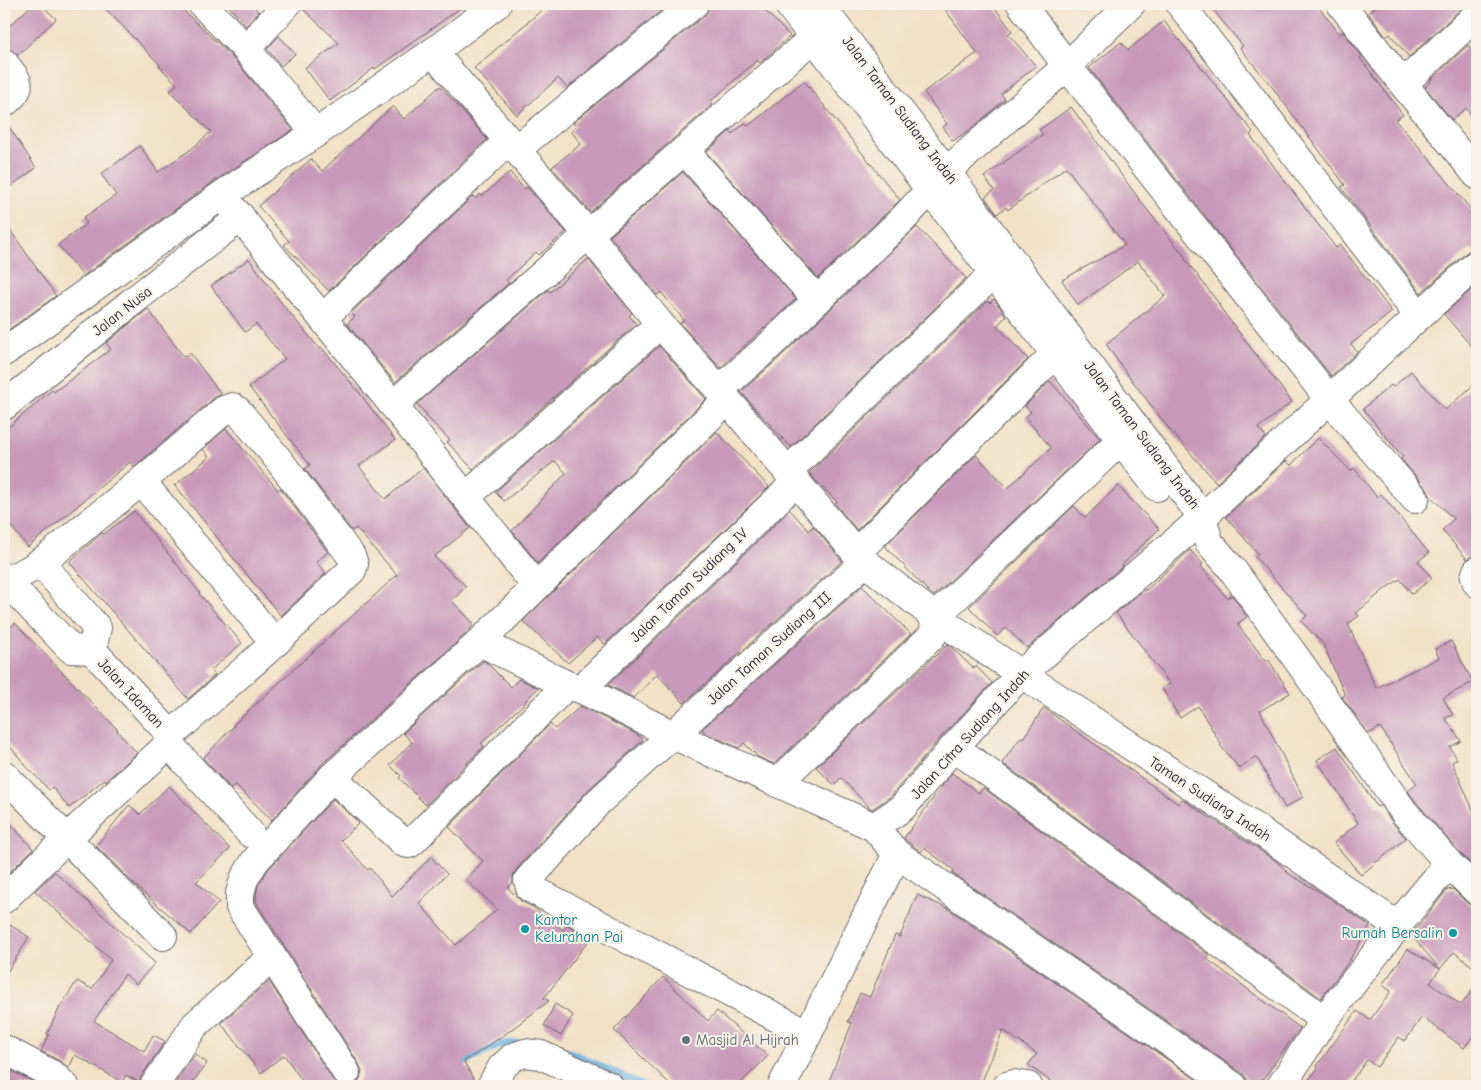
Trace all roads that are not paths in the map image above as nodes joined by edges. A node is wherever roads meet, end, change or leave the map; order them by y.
1 (202, 4) edge
2 (287, 4) edge
3 (497, 4) edge
4 (694, 4) edge
5 (788, 4) edge
6 (819, 4) edge
7 (1020, 4) edge
8 (1131, 4) edge
9 (1180, 4) edge
10 (1341, 4) edge
11 (1477, 16) edge
12 (814, 37) junction
13 (246, 49) junction
14 (433, 52) junction
15 (4, 63) edge
16 (1067, 66) junction
17 (1403, 84) junction
18 (4, 104) edge
19 (316, 133) junction
20 (512, 145) junction
21 (684, 150) junction
22 (1477, 175) edge
23 (938, 181) junction
24 (222, 195) junction
25 (241, 217) junction
26 (588, 234) junction
27 (1477, 264) edge
28 (994, 273) junction
29 (816, 300) junction
30 (1419, 316) junction
31 (323, 318) junction
32 (660, 324) junction
33 (4, 352) edge
34 (1055, 354) junction
35 (723, 395) junction
36 (1330, 399) junction
37 (393, 405) junction
38 (4, 406) edge
39 (1121, 440) junction
40 (792, 477) junction
41 (142, 482) junction
42 (466, 497) junction
43 (1415, 499) dead end
44 (1200, 529) junction
45 (861, 557) junction
46 (40, 562) junction
47 (1477, 571) edge
48 (4, 579) edge
49 (1477, 584) edge
50 (536, 586) junction
51 (935, 617) junction
52 (480, 642) junction
53 (275, 644) junction
54 (92, 650) junction
55 (1021, 674) junction
56 (574, 687) junction
57 (673, 735) junction
58 (170, 740) junction
59 (954, 748) junction
60 (4, 775) edge
61 (332, 777) junction
62 (777, 783) junction
63 (250, 833) dead end
64 (66, 838) junction
65 (885, 840) junction
66 (1450, 865) junction
67 (1477, 891) edge
68 (4, 899) edge
69 (1398, 926) junction
70 (163, 936) dead end
71 (272, 957) junction
72 (1324, 1020) junction
73 (800, 1030) junction
74 (4, 1049) edge
75 (346, 1072) dead end
76 (65, 1086) edge
77 (154, 1086) edge
78 (491, 1086) edge
79 (609, 1086) edge
80 (782, 1086) edge
81 (1007, 1086) edge
82 (1028, 1086) edge
83 (1233, 1086) edge
84 (1280, 1086) edge

1 - 13 street
2 - 13 street
3 - 14 street
4 - 20 street
5 - 12 street
6 - 23 street, Jalan Taman Sudiang Indah
7 - 16 street
8 - 16 street
9 - 30 street
10 - 17 street
11 - 17 street
12 - 21 street
12 - 23 street
13 - 19 street
14 - 19 street
14 - 20 street, Taman Sudiang Indah
15 - 18 street
16 - 23 street
16 - 36 street
17 - 22 street
19 - 24 street
20 - 26 street, Taman Sudiang Indah
20 - 31 street
21 - 26 street
21 - 29 street
23 - 28 street
23 - 29 street
23 - 44 street, Jalan Taman Sudiang Indah
24 - 25 street
24 - 33 street
25 - 31 street
25 - 38 street, Jalan Nusa
26 - 32 street, Taman Sudiang Indah
26 - 37 street
27 - 30 street, Jalan Citra Sudiang Indah
28 - 34 street
28 - 40 street, Jalan Taman Sudiang IV
29 - 35 street
30 - 36 street, Jalan Citra Sudiang Indah
31 - 37 street
32 - 35 street, Taman Sudiang Indah
32 - 42 street
34 - 39 street
34 - 45 street, Jalan Taman Sudiang III
35 - 40 street, Taman Sudiang Indah
35 - 50 street
36 - 43 street
36 - 44 street, Jalan Citra Sudiang Indah
37 - 42 street
39 - 44 street
39 - 51 street
40 - 45 street, Taman Sudiang Indah
40 - 56 street, Jalan Taman Sudiang IV
41 - 46 street
41 - 53 street
41 - 53 street
42 - 50 street
44 - 55 street, Jalan Citra Sudiang Indah
44 - 66 street, Jalan Taman Sudiang Indah
45 - 51 street, Taman Sudiang Indah
45 - 57 street, Jalan Taman Sudiang III
46 - 48 street, Jalan Idaman
46 - 54 street, Jalan Idaman
47 - 49 street
48 - 54 street, Jalan Idaman
50 - 52 street
51 - 55 street, Taman Sudiang Indah
51 - 62 street
52 - 56 street
52 - 61 street
53 - 58 street
54 - 58 street, Jalan Idaman
55 - 59 street, Jalan Citra Sudiang Indah
55 - 69 street, Taman Sudiang Indah
56 - 57 street
56 - 61 street, Jalan Taman Sudiang IV
57 - 62 street
57 - 73 street, Jalan Taman Sudiang III
58 - 63 street, Jalan Idaman
58 - 64 street
59 - 65 street, Jalan Citra Sudiang Indah
59 - 72 street
60 - 64 street
61 - 71 street
62 - 65 street
64 - 68 street
64 - 70 street
65 - 73 street, Jalan Citra Sudiang Indah
65 - 83 street
66 - 67 street, Jalan Taman Sudiang Indah
66 - 69 street
69 - 72 street
71 - 75 street
71 - 77 street
72 - 84 street
73 - 80 street, Jalan Citra Sudiang Indah
74 - 76 street
78 - 79 street
81 - 82 street

